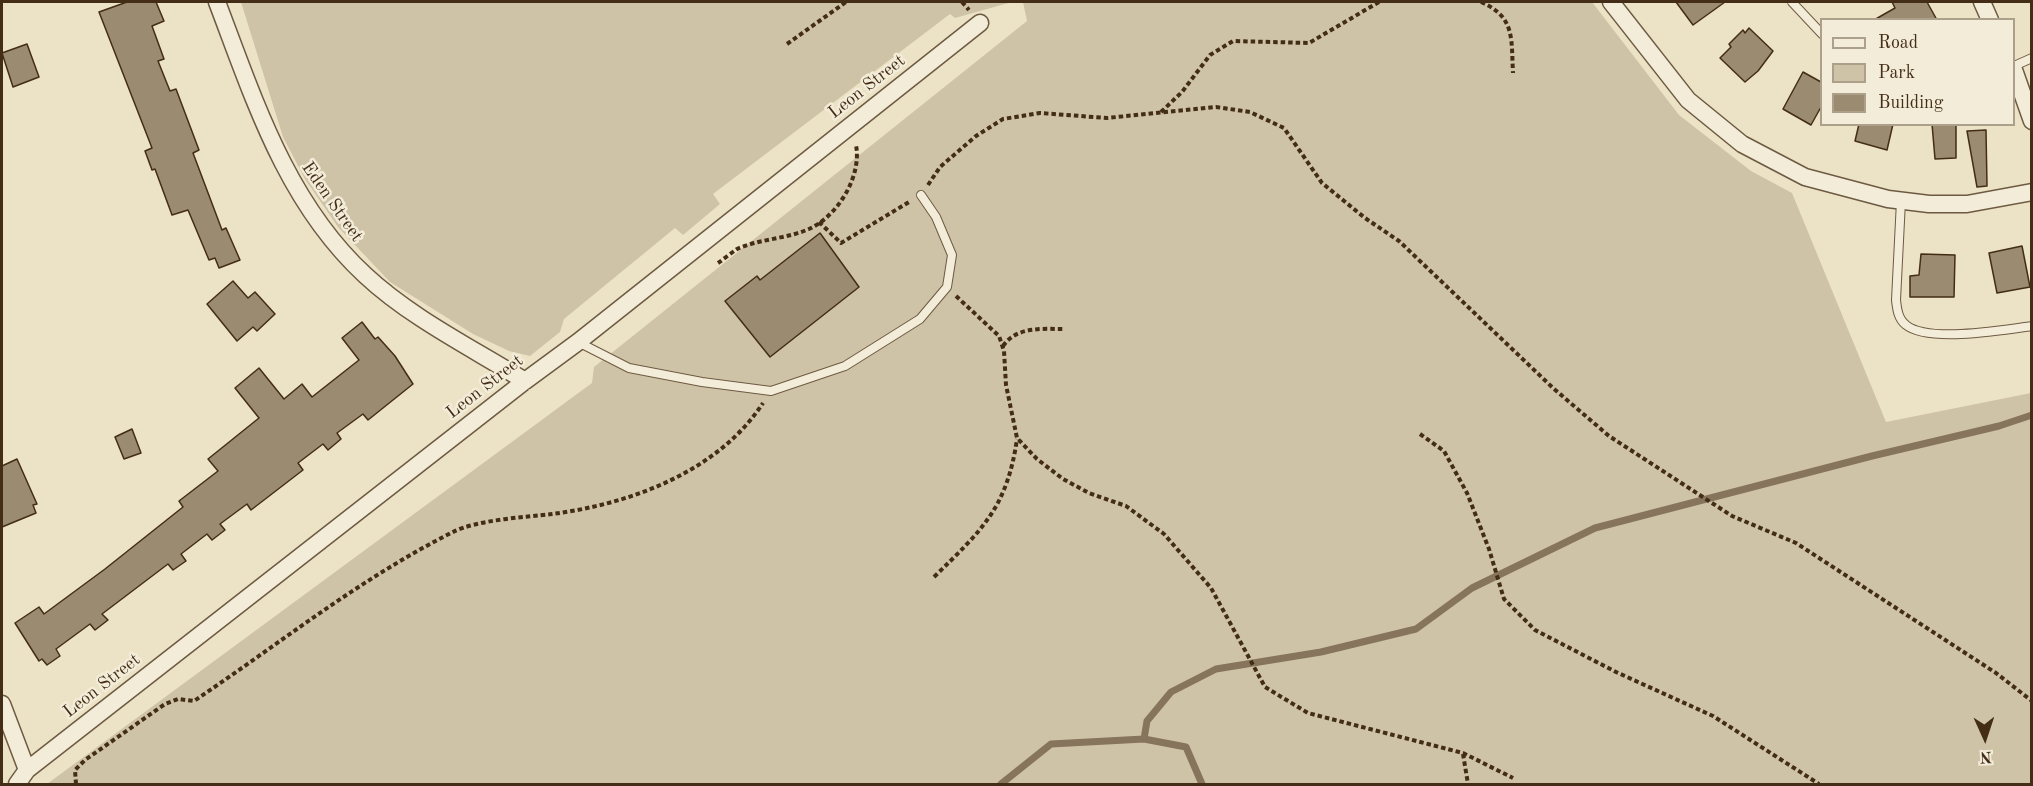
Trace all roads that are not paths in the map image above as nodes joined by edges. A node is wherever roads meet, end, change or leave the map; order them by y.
1 (217, 2) edge
2 (1611, 2) edge
3 (1792, 2) edge
4 (1982, 2) edge
5 (1989, 18) edge
6 (980, 23) dead end
7 (1820, 33) edge
8 (2031, 58) edge
9 (2015, 67) edge
10 (2015, 74) edge
11 (2031, 122) edge
12 (2031, 192) edge
13 (921, 195) road end
14 (1901, 201) junction
15 (2031, 326) edge
16 (578, 342) junction
17 (525, 381) junction
18 (2, 704) edge
19 (27, 770) junction
20 (17, 784) edge

1 - 17 street, Eden Street
2 - 14 street
3 - 7 lane
4 - 5 street
6 - 16 street, Leon Street
8 - 9 lane
10 - 11 street
12 - 14 street
13 - 16 lane
14 - 15 lane
16 - 17 street, Leon Street
17 - 19 street, Leon Street
18 - 19 street
19 - 20 street, Leon Street

